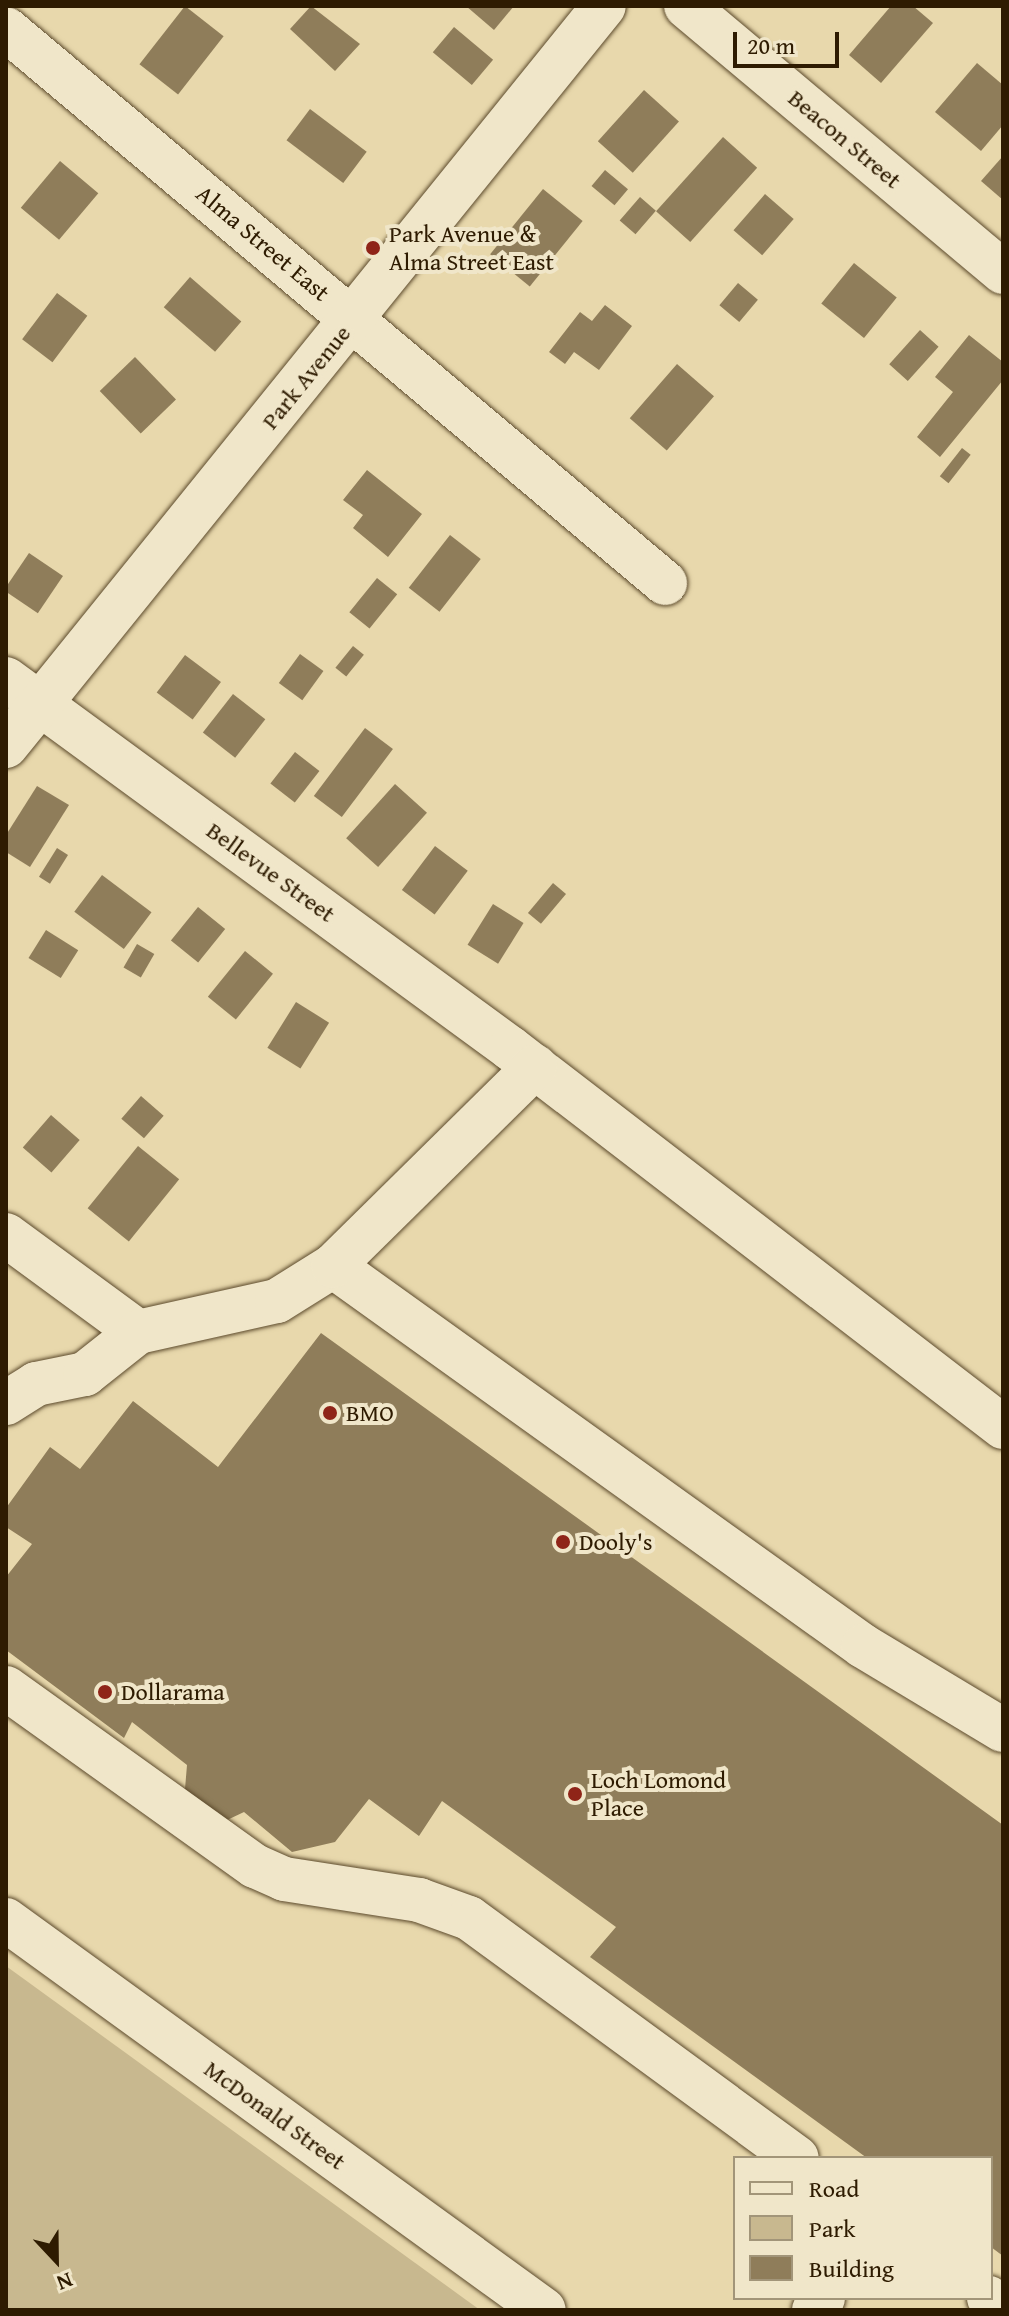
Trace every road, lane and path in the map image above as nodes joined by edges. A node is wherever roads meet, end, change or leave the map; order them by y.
1 (604, 6) edge
2 (686, 6) edge
3 (6, 29) edge
4 (1003, 272) edge
5 (354, 318) junction
6 (665, 583) dead end
7 (22, 692) edge
8 (6, 746) edge
9 (535, 1067) junction
10 (6, 1235) edge
11 (333, 1266) junction
12 (138, 1332) junction
13 (6, 1403) edge
14 (1003, 1427) edge
15 (6, 1688) edge
16 (1003, 1730) edge
17 (6, 1920) edge
18 (794, 2156) edge
19 (544, 2310) edge

1 - 5 street, Park Avenue
2 - 4 street, Beacon Street
3 - 5 street, Alma Street East
5 - 6 street, Alma Street East
5 - 7 street, Park Avenue
7 - 8 street, Park Avenue
7 - 9 street, Bellevue Street
9 - 11 street
9 - 14 street, Bellevue Street
10 - 12 street
11 - 12 street
11 - 16 street
12 - 13 street
15 - 18 street
17 - 19 street, McDonald Street

